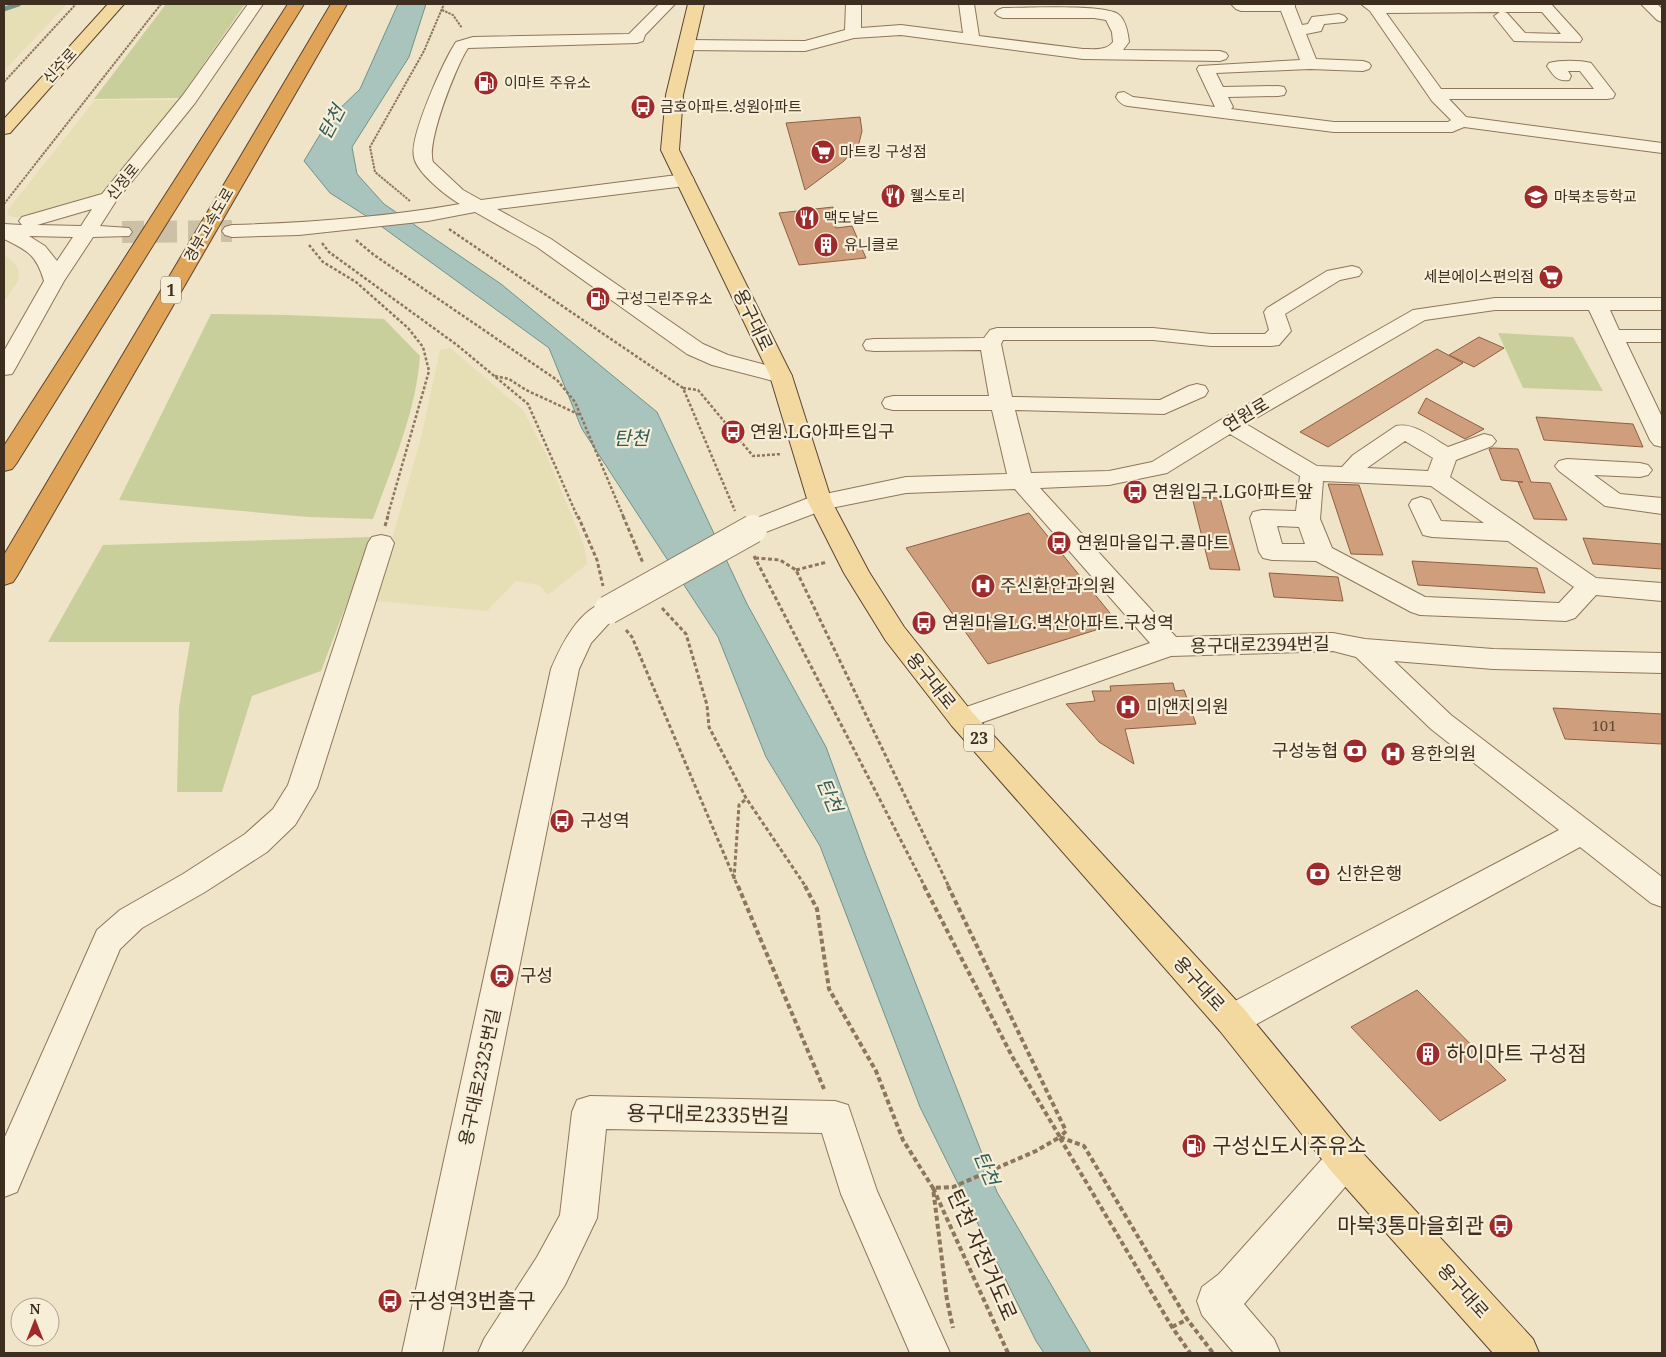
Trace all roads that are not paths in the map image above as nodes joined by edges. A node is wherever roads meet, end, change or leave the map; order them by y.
1 (116, 4) edge
2 (255, 4) edge
3 (296, 4) edge
4 (339, 4) edge
5 (667, 4) edge
6 (696, 4) edge
7 (853, 4) edge
8 (967, 4) edge
9 (1239, 4) edge
10 (1650, 4) edge
11 (1288, 5) edge
12 (1543, 5) edge
13 (1372, 6) edge
14 (1003, 13) dead end
15 (1502, 16) dead end
16 (1662, 17) edge
17 (1339, 19) dead end
18 (1296, 30) junction
19 (853, 33) junction
20 (972, 39) junction
21 (686, 45) junction
22 (1099, 54) junction
23 (1220, 56) dead end
24 (1310, 64) junction
25 (1363, 66) dead end
26 (1563, 76) dead end
27 (1278, 91) dead end
28 (1216, 92) junction
29 (1436, 94) junction
30 (1124, 98) dead end
31 (1226, 113) junction
32 (1462, 121) junction
33 (4, 129) edge
34 (1662, 148) edge
35 (685, 180) junction
36 (110, 198) junction
37 (478, 206) junction
38 (4, 230) edge
39 (88, 231) junction
40 (232, 231) tunnel mouth
41 (122, 232) tunnel mouth
42 (1352, 272) dead end
43 (54, 281) junction
44 (1596, 303) junction
45 (1662, 304) edge
46 (1612, 336) junction
47 (1662, 336) edge
48 (990, 344) junction
49 (874, 345) dead end
50 (4, 369) edge
51 (781, 376) junction
52 (1197, 391) dead end
53 (893, 403) dead end
54 (1002, 403) junction
55 (1230, 424) junction
56 (1662, 440) edge
57 (1484, 441) dead end
58 (1446, 456) junction
59 (4, 464) edge
60 (1640, 470) dead end
61 (1312, 473) junction
62 (1348, 475) junction
63 (1437, 479) junction
64 (1021, 482) junction
65 (820, 502) junction
66 (1421, 505) dead end
67 (1662, 506) edge
68 (1308, 519) junction
69 (1515, 534) junction
70 (381, 544) road end
71 (1321, 553) junction
72 (4, 576) edge
73 (1590, 586) junction
74 (1662, 592) edge
75 (1169, 647) junction
76 (1365, 649) junction
77 (1662, 663) edge
78 (962, 719) junction
79 (1582, 832) junction
80 (1662, 894) edge
81 (1232, 1020) junction
82 (1345, 1160) junction
83 (4, 1180) edge
84 (943, 1344) edge
85 (422, 1353) edge
86 (498, 1353) edge
87 (1260, 1353) edge
88 (1519, 1353) edge

1 - 33 main road, 신수로
2 - 36 street, 신정로
3 - 59 highway
4 - 72 highway, 경부고속도로 / 1
5 - 37 street
6 - 21 main road, 용구대로 / 23
7 - 19 street
8 - 20 street
9 - 11 street
10 - 16 street
11 - 18 street
12 - 13 street
12 - 15 street
13 - 29 street
14 - 22 street
17 - 18 street
18 - 24 street
19 - 20 street
19 - 21 street
20 - 22 street
21 - 35 main road, 용구대로 / 23
22 - 23 street
24 - 25 street
24 - 28 street
26 - 29 street
27 - 28 street
28 - 31 street
29 - 32 street
30 - 31 street
31 - 32 street
32 - 34 street
35 - 37 street
35 - 51 main road, 용구대로 / 23
36 - 38 street
36 - 39 street, 신정로
37 - 40 street
37 - 51 street
38 - 39 street
38 - 43 street
39 - 41 street
39 - 43 street, 신정로
42 - 48 street
43 - 50 street, 신정로
44 - 45 street, 연원로
44 - 46 street
44 - 55 street, 연원로
46 - 47 street
46 - 56 street
48 - 49 street
48 - 54 street
51 - 65 main road, 용구대로 / 23
52 - 54 street
53 - 54 street
54 - 64 street
55 - 61 street
55 - 64 street, 연원로
57 - 58 street
58 - 62 street
58 - 63 street
60 - 67 street
61 - 62 street
61 - 68 street
62 - 63 street
63 - 69 street
64 - 65 street, 연원로
64 - 75 street
65 - 78 main road, 용구대로 / 23
65 - 85 street, 용구대로2325번길, bridge
66 - 69 street
68 - 71 street
68 - 71 street
69 - 73 street
70 - 83 street
71 - 73 street
73 - 74 street
75 - 76 street, 용구대로2394번길
75 - 78 street, 용구대로2394번길
76 - 77 street, 용구대로2394번길
76 - 79 street
78 - 81 main road, 용구대로 / 23
79 - 80 street
79 - 81 street
81 - 82 main road, 용구대로 / 23
82 - 87 street
82 - 88 main road, 용구대로 / 23
84 - 86 street, 용구대로2335번길

